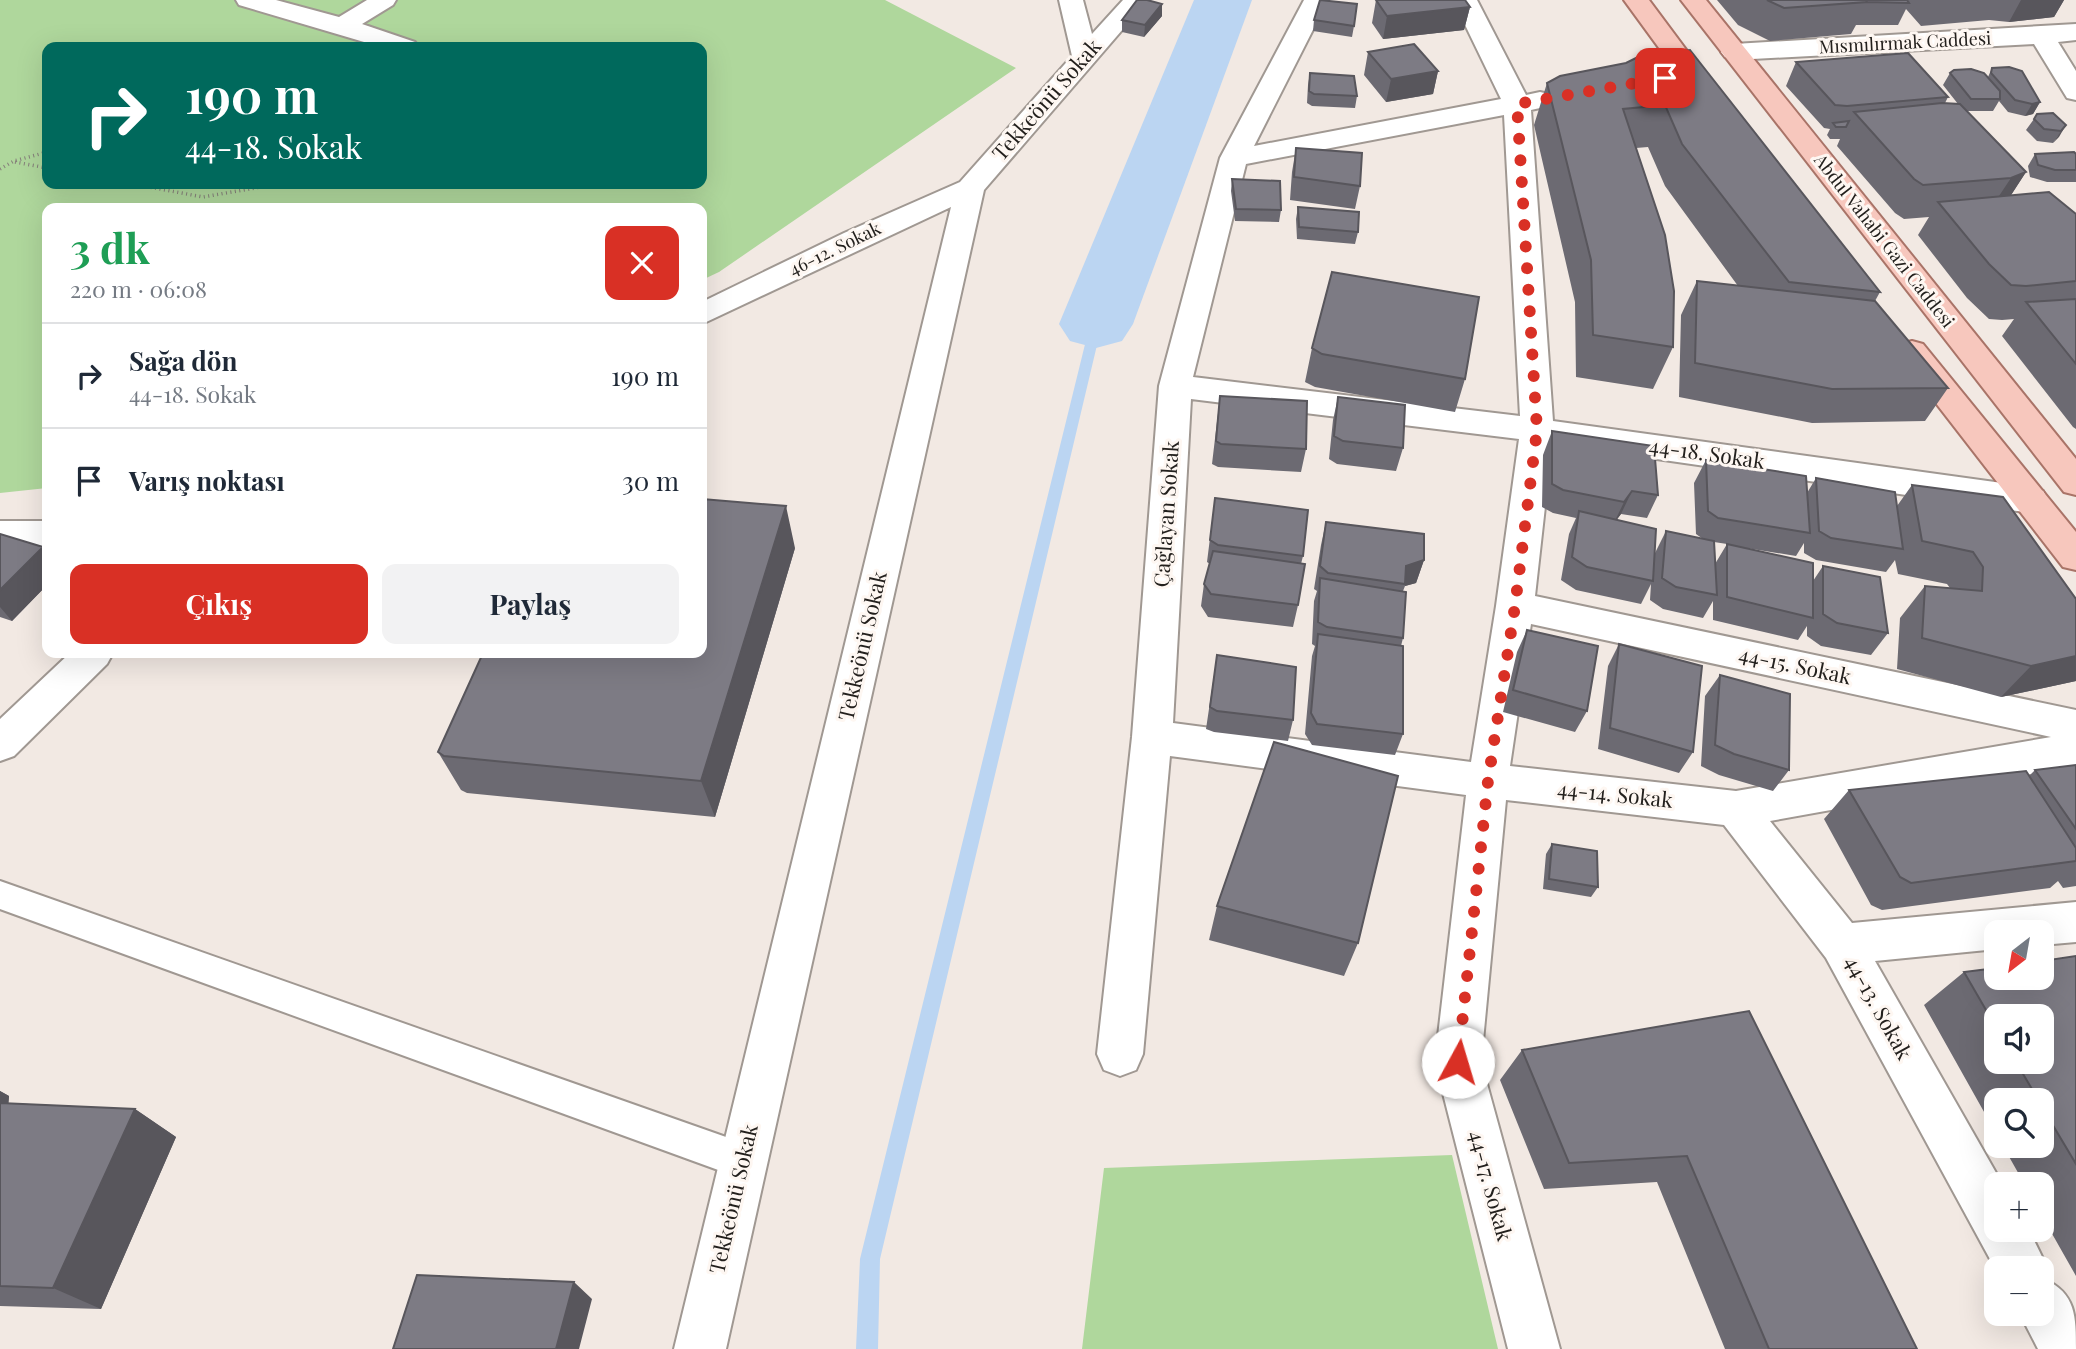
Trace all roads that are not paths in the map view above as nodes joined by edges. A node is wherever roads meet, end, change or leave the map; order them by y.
1 (248, 0) edge
2 (384, 0) edge
3 (1071, 0) edge
4 (1136, 0) edge
5 (1316, 0) edge
6 (1465, 0) edge
7 (1636, 0) edge
8 (1693, 0) edge
9 (342, 26) junction
10 (2076, 32) edge
11 (2042, 36) junction
12 (391, 42) edge
13 (1734, 51) junction
14 (1084, 56) junction
15 (2076, 92) edge
16 (1570, 95) edge
17 (1517, 104) junction
18 (1724, 116) edge
19 (1234, 158) junction
20 (970, 188) junction
21 (707, 312) edge
22 (1894, 329) edge
23 (1175, 386) junction
24 (1537, 430) junction
25 (2076, 483) edge
26 (2031, 500) junction
27 (0, 534) edge
28 (42, 534) edge
29 (2076, 557) edge
30 (1515, 606) junction
31 (89, 658) edge
32 (2076, 726) edge
33 (1152, 737) junction
34 (0, 744) edge
35 (2076, 749) edge
36 (1488, 781) junction
37 (1736, 808) junction
38 (0, 895) edge
39 (2076, 922) edge
40 (1842, 944) junction
41 (1120, 1054) dead end
42 (743, 1161) junction
43 (1984, 1199) edge
44 (2054, 1326) edge
45 (699, 1349) edge
46 (1534, 1349) edge
47 (2067, 1349) edge

1 - 9 street
2 - 9 street
3 - 14 street
4 - 14 street, Tekkeönü Sokak
5 - 19 street, Çağlayan Sokak
6 - 17 street
7 - 18 main road
8 - 13 main road, Abdul Vahabi Gazi Caddesi
9 - 12 street
10 - 11 street, Mısmılırmak Caddesi
11 - 13 street, Mısmılırmak Caddesi
11 - 15 street
13 - 25 main road, Abdul Vahabi Gazi Caddesi
14 - 20 street, Tekkeönü Sokak
16 - 17 street
17 - 19 street
17 - 24 street, 44-17. Sokak
19 - 23 street, Çağlayan Sokak
20 - 21 street, 46-12. Sokak
20 - 42 street, Tekkeönü Sokak
22 - 26 main road
23 - 24 street, 44-18. Sokak
23 - 33 street, Çağlayan Sokak
24 - 26 street, 44-18. Sokak
24 - 30 street, 44-17. Sokak
26 - 29 main road
27 - 28 street
30 - 32 street, 44-15. Sokak
30 - 36 street, 44-17. Sokak
31 - 34 street
33 - 36 street, 44-14. Sokak
33 - 41 street, Çağlayan Sokak
35 - 37 street, 44-14. Sokak
36 - 37 street, 44-14. Sokak
36 - 46 street, 44-17. Sokak
37 - 40 street, 44-13. Sokak
38 - 42 lane
39 - 40 street
40 - 43 street, 44-13. Sokak
42 - 45 street, Tekkeönü Sokak
44 - 47 street

